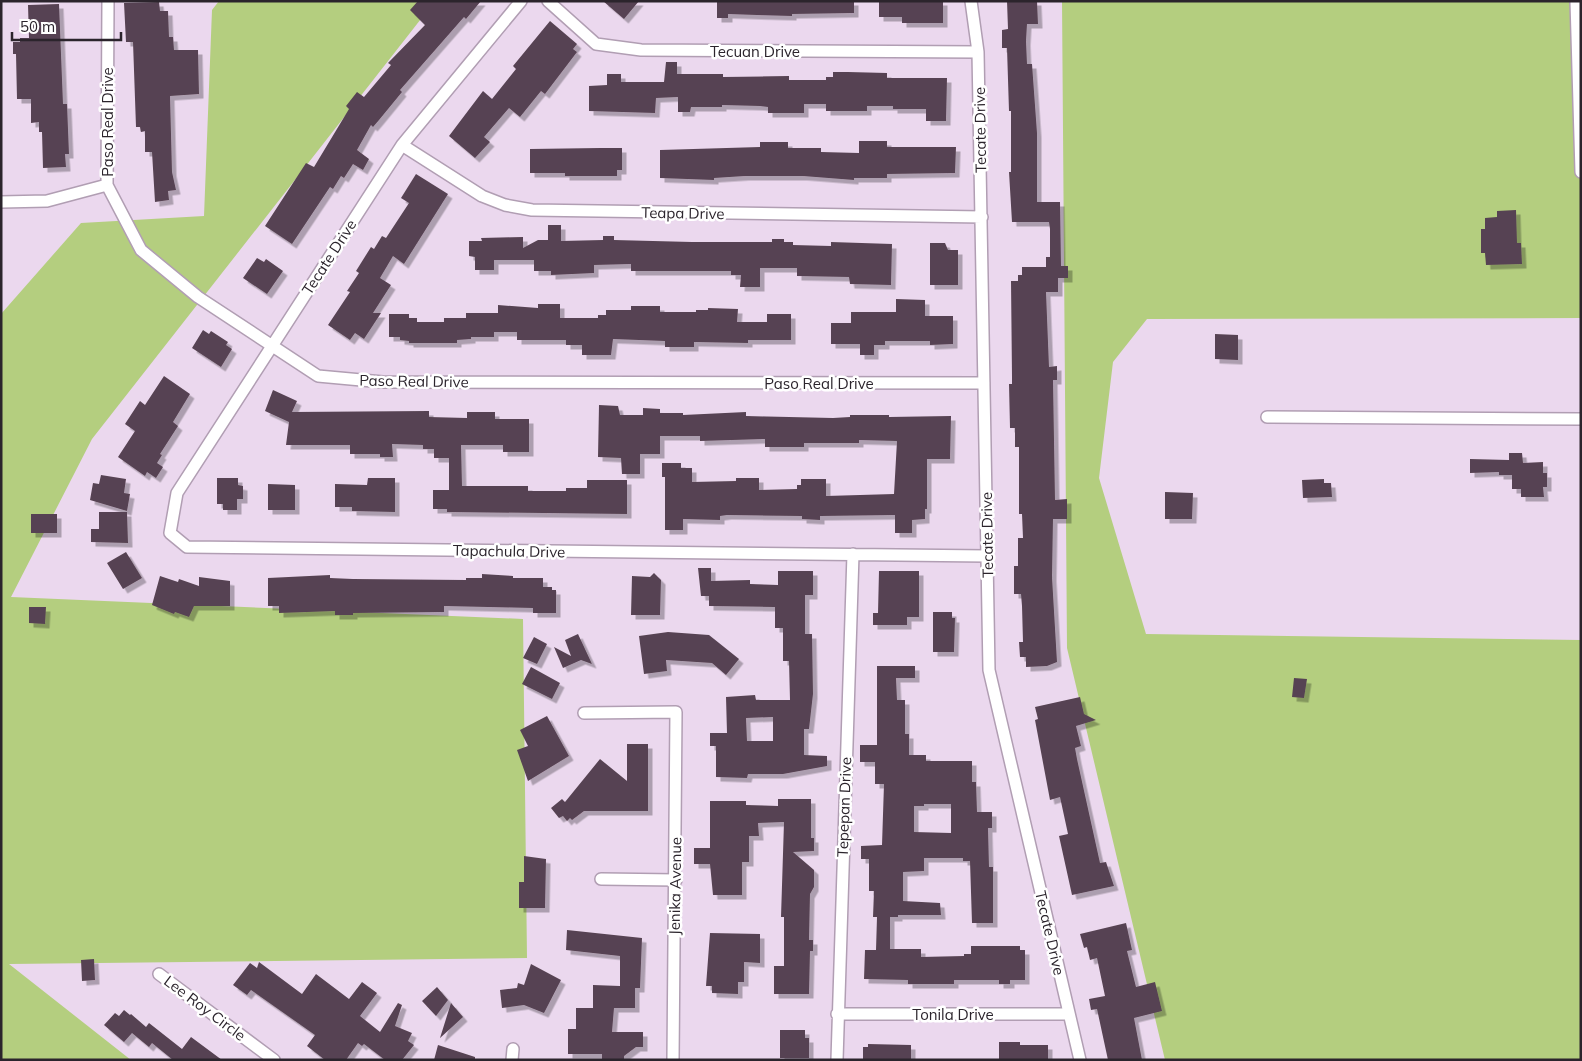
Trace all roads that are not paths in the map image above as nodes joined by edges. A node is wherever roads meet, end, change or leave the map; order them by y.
1 (108, 1) edge
2 (521, 1) edge
3 (548, 1) edge
4 (971, 1) edge
5 (1576, 1) edge
6 (978, 52) junction
7 (402, 145) junction
8 (1581, 172) edge
9 (107, 185) junction
10 (1, 202) edge
11 (982, 217) junction
12 (270, 346) junction
13 (984, 383) junction
14 (1266, 417) dead end
15 (1581, 419) edge
16 (170, 533) joint
17 (853, 554) junction
18 (988, 556) junction
19 (584, 714) dead end
20 (601, 879) dead end
21 (676, 880) junction
22 (159, 974) dead end
23 (837, 1014) junction
24 (1069, 1014) junction
25 (274, 1060) edge
26 (674, 1060) edge
27 (837, 1060) edge
28 (1080, 1060) edge

1 - 9 street, Paso Real Drive
2 - 7 street, Tecate Drive
3 - 6 street, Tecuan Drive
4 - 6 street, Tecate Drive
5 - 8 street
6 - 11 street, Tecate Drive
7 - 11 street, Teapa Drive
7 - 12 street, Tecate Drive
9 - 10 street
9 - 12 street, Paso Real Drive
11 - 13 street, Tecate Drive
12 - 13 street, Paso Real Drive
12 - 16 street, Tecate Drive
13 - 18 street, Tecate Drive
14 - 15 street
16 - 17 street, Tapachula Drive
17 - 18 street, Tapachula Drive
17 - 23 street, Tepepan Drive
18 - 24 street, Tecate Drive
19 - 21 street, Jenika Avenue
20 - 21 street
21 - 26 street, Jenika Avenue
22 - 25 street, Lee Roy Circle
23 - 24 street, Tonila Drive
23 - 27 street, Tepepan Drive
24 - 28 street, Tecate Drive

